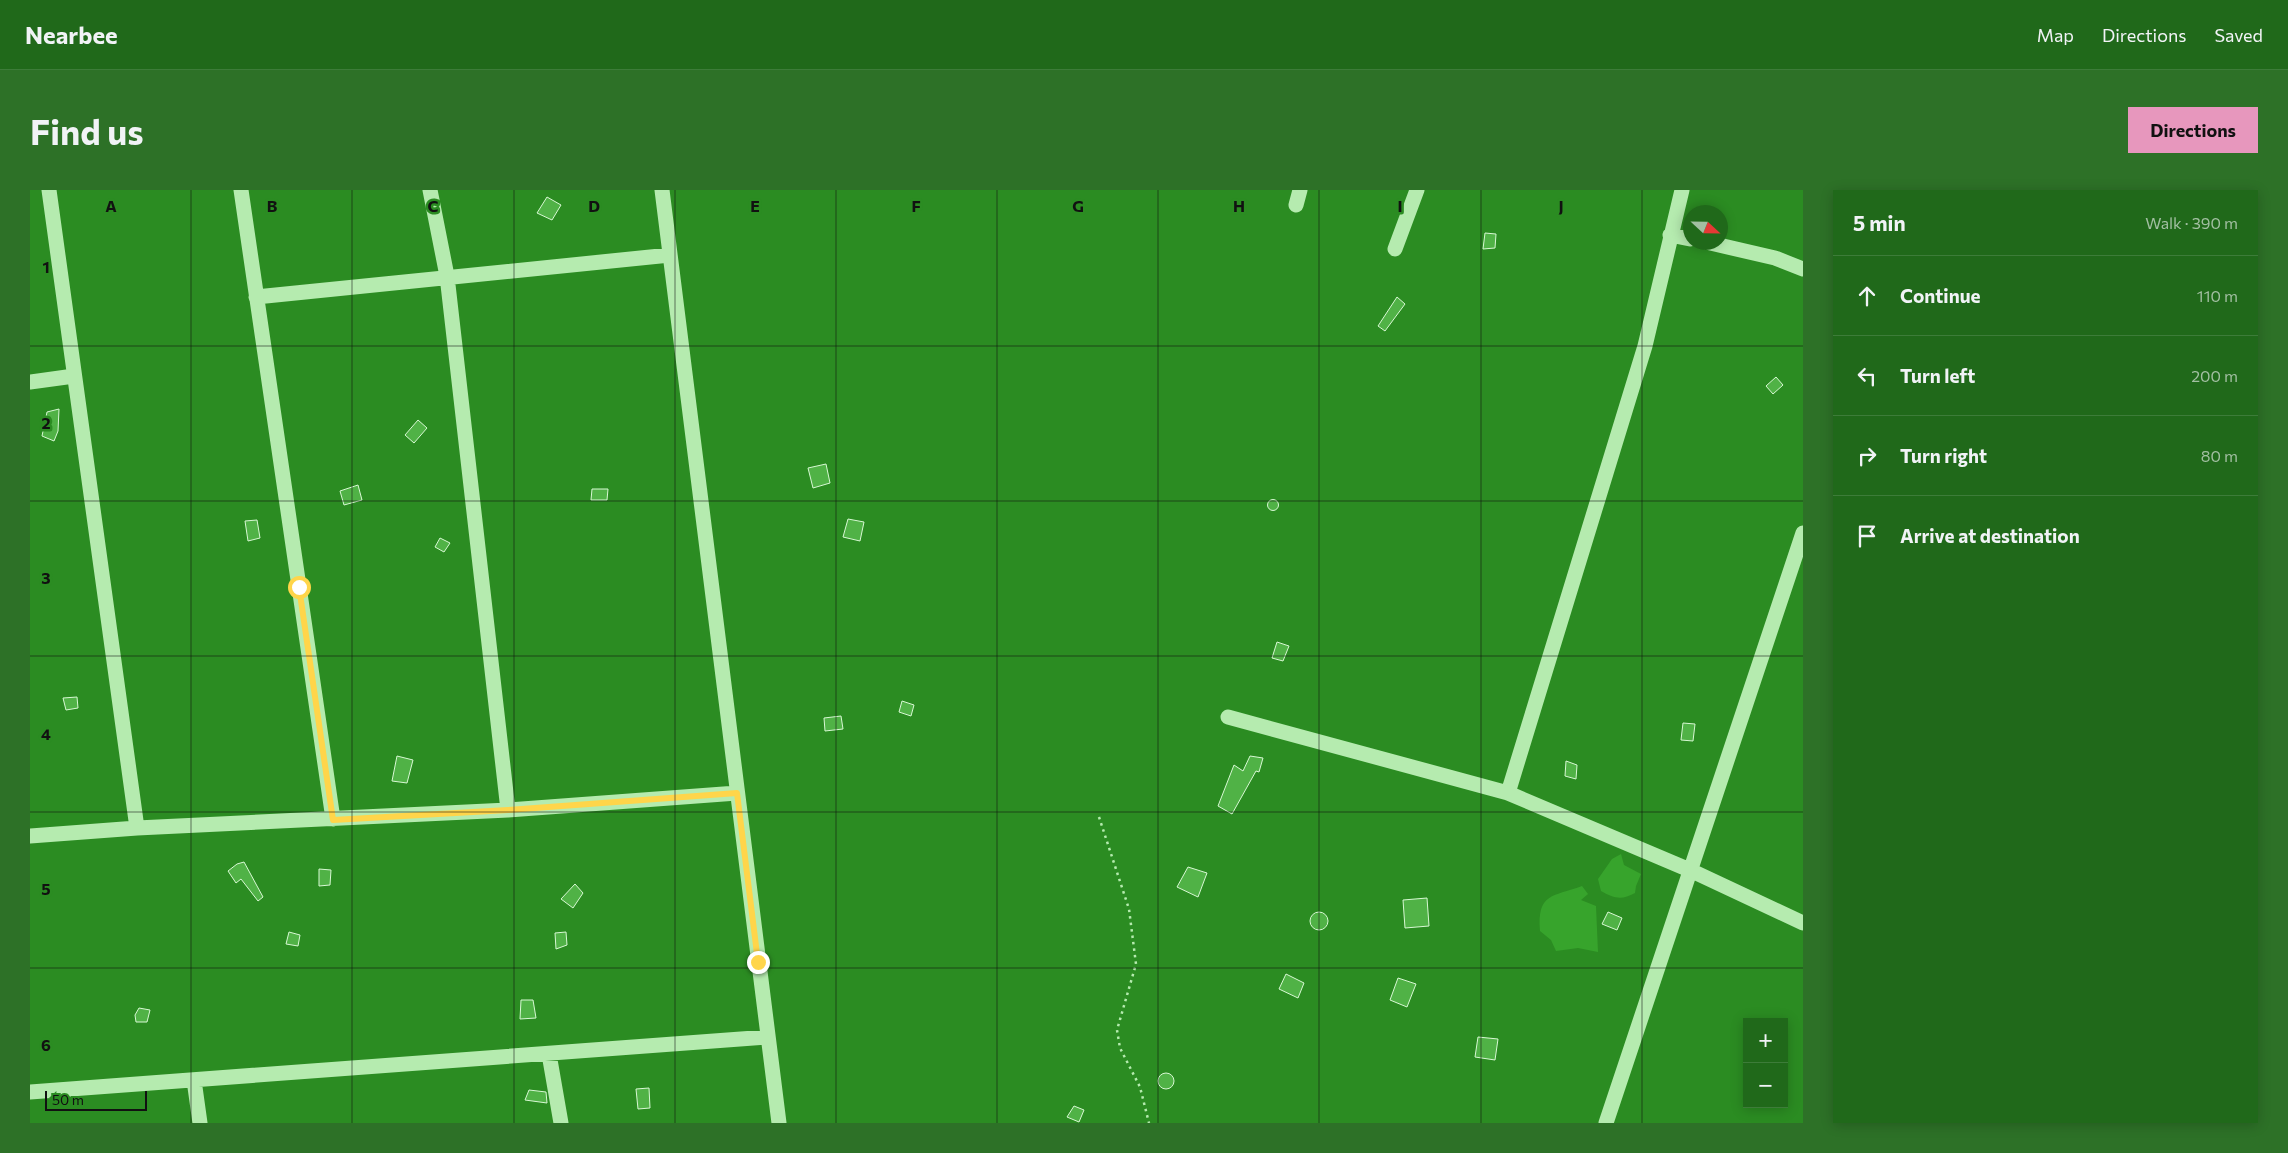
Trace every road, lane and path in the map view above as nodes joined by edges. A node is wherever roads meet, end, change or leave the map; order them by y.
1 (50, 190) edge
2 (241, 190) edge
3 (430, 190) edge
4 (662, 190) edge
5 (1300, 190) edge
6 (1417, 190) edge
7 (1682, 190) edge
8 (1296, 205) dead end
9 (1670, 235) junction
10 (1683, 238) edge
11 (1728, 247) edge
12 (1395, 249) dead end
13 (670, 255) junction
14 (1803, 269) edge
15 (447, 276) junction
16 (256, 297) junction
17 (74, 376) junction
18 (30, 382) edge
19 (1803, 533) edge
20 (1228, 717) dead end
21 (737, 793) junction
22 (1508, 793) junction
23 (508, 810) junction
24 (1099, 817) dead end
25 (333, 820) junction
26 (137, 828) junction
27 (30, 836) edge
28 (1692, 871) junction
29 (1803, 923) edge
30 (767, 1037) junction
31 (549, 1054) junction
32 (194, 1080) junction
33 (30, 1092) edge
34 (200, 1123) edge
35 (561, 1123) edge
36 (779, 1123) edge
37 (1149, 1123) edge
38 (1606, 1123) edge

1 - 17 street
2 - 16 street
3 - 15 street
4 - 13 street
5 - 8 street
6 - 12 street
7 - 9 street
9 - 10 street
9 - 22 street
11 - 14 street
13 - 15 street
13 - 21 street
15 - 16 street
15 - 23 street
16 - 25 street
17 - 18 street
17 - 26 street
19 - 28 street
20 - 22 street
21 - 23 street
21 - 30 street
22 - 28 street
23 - 25 street
24 - 37 path
25 - 26 street
26 - 27 street
28 - 29 street
28 - 38 street
30 - 31 street
30 - 36 street
31 - 32 street
31 - 35 street
32 - 33 street
32 - 34 street

